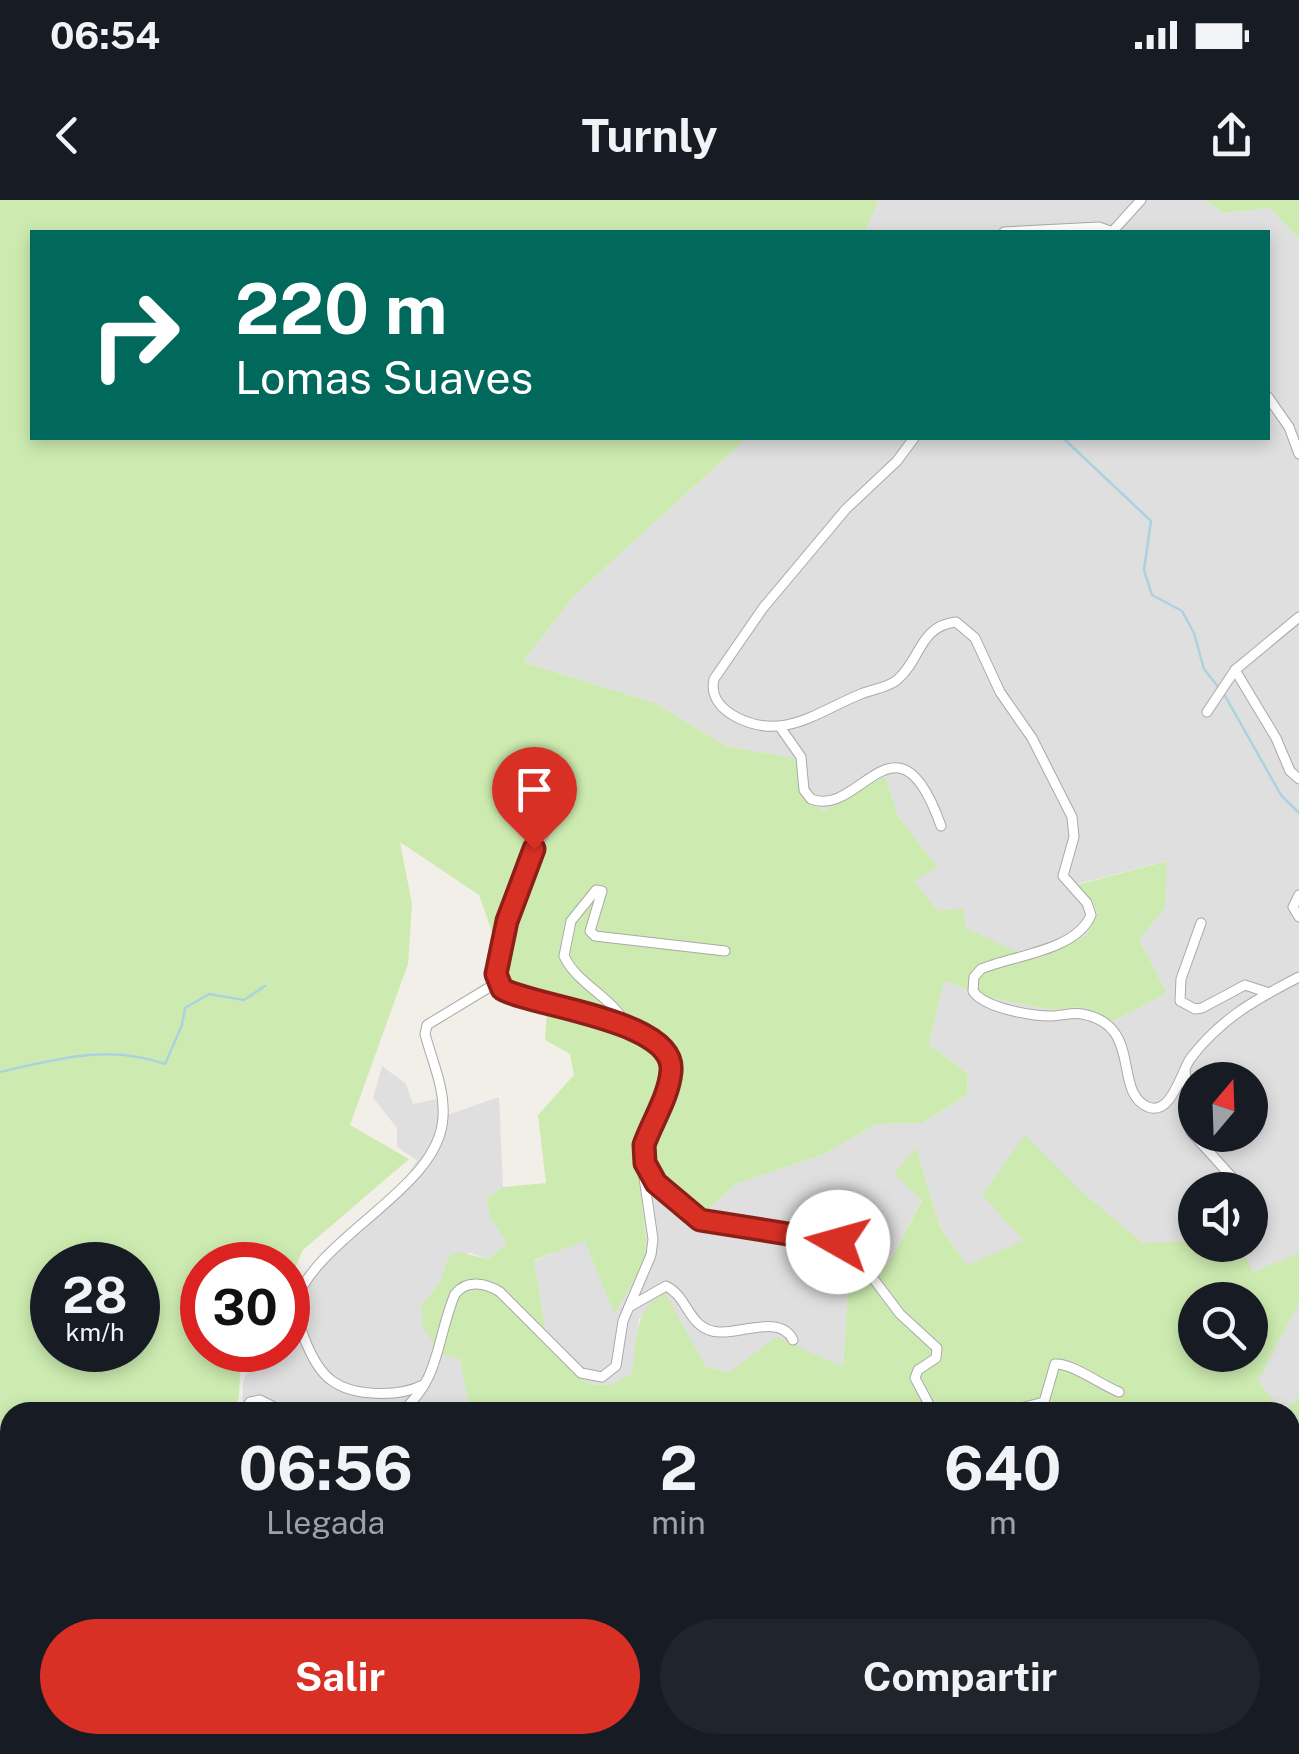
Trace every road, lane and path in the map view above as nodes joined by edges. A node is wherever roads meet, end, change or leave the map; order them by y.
1 (1141, 200) edge
2 (1040, 230) edge
3 (1105, 230) edge
4 (1115, 230) edge
5 (1270, 400) edge
6 (913, 440) edge
7 (1299, 454) edge
8 (1299, 617) edge
9 (1234, 670) junction
10 (1207, 712) dead end
11 (780, 726) junction
12 (1299, 779) edge
13 (558, 812) dead end
14 (941, 826) dead end
15 (1299, 896) edge
16 (1299, 917) edge
17 (1202, 923) dead end
18 (725, 950) dead end
19 (1299, 977) edge
20 (498, 982) junction
21 (1269, 992) junction
22 (628, 1029) junction
23 (1190, 1062) edge
24 (1178, 1081) edge
25 (643, 1150) junction
26 (1209, 1152) edge
27 (1227, 1172) edge
28 (629, 1307) junction
29 (794, 1340) dead end
30 (423, 1384) junction
31 (1119, 1392) dead end
32 (412, 1402) edge
33 (928, 1402) edge
34 (1044, 1402) edge

1 - 4 street
2 - 3 street
5 - 7 street
6 - 11 street
8 - 9 street
9 - 10 street
9 - 12 street
11 - 14 street
11 - 24 street
13 - 20 street
15 - 16 street
17 - 21 street
18 - 22 street
19 - 21 street
20 - 22 street
20 - 30 street
21 - 23 street
22 - 25 street
25 - 28 street
25 - 33 street
26 - 27 street
28 - 29 street
28 - 30 street
30 - 32 street
31 - 34 street

